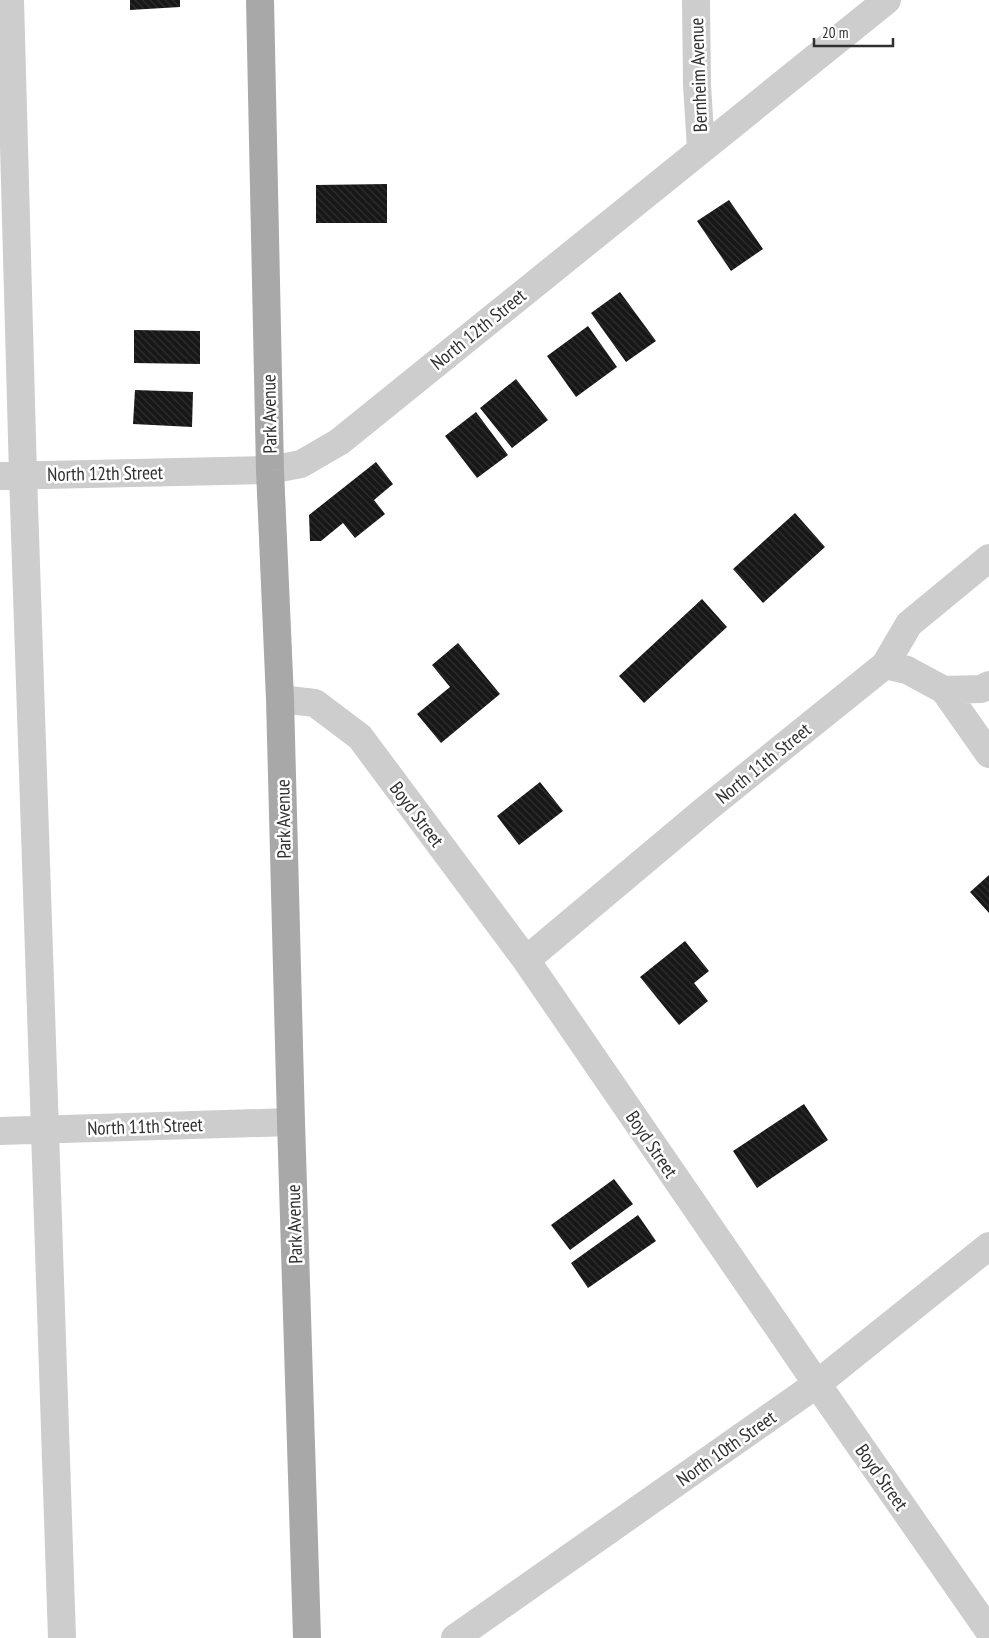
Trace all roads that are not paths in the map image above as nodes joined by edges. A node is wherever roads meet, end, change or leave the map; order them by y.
1 (10, 0) edge
2 (260, 0) edge
3 (696, 0) edge
4 (887, 0) edge
5 (701, 149) junction
6 (270, 470) junction
7 (12, 475) edge
8 (989, 558) edge
9 (885, 665) junction
10 (989, 685) edge
11 (944, 690) junction
12 (280, 699) junction
13 (989, 754) edge
14 (526, 960) junction
15 (291, 1122) junction
16 (46, 1129) junction
17 (0, 1131) edge
18 (989, 1246) edge
19 (817, 1384) junction
20 (989, 1631) edge
21 (62, 1638) edge
22 (307, 1638) edge
23 (455, 1638) edge

1 - 7 street
2 - 6 main road, Park Avenue
3 - 5 street, Bernheim Avenue
4 - 5 street, North 12th Street
5 - 6 street, North 12th Street
6 - 7 street, North 12th Street
6 - 12 main road, Park Avenue
7 - 16 street
8 - 9 street, North 11th Street
9 - 11 street
9 - 14 street, North 11th Street
10 - 11 street
11 - 13 street
12 - 14 street, Boyd Street
12 - 15 main road, Park Avenue
14 - 19 street, Boyd Street
15 - 16 street, North 11th Street
15 - 22 main road, Park Avenue
16 - 17 street, North 11th Street
16 - 21 street
18 - 19 street, North 10th Street
19 - 20 street, Boyd Street
19 - 23 street, North 10th Street

